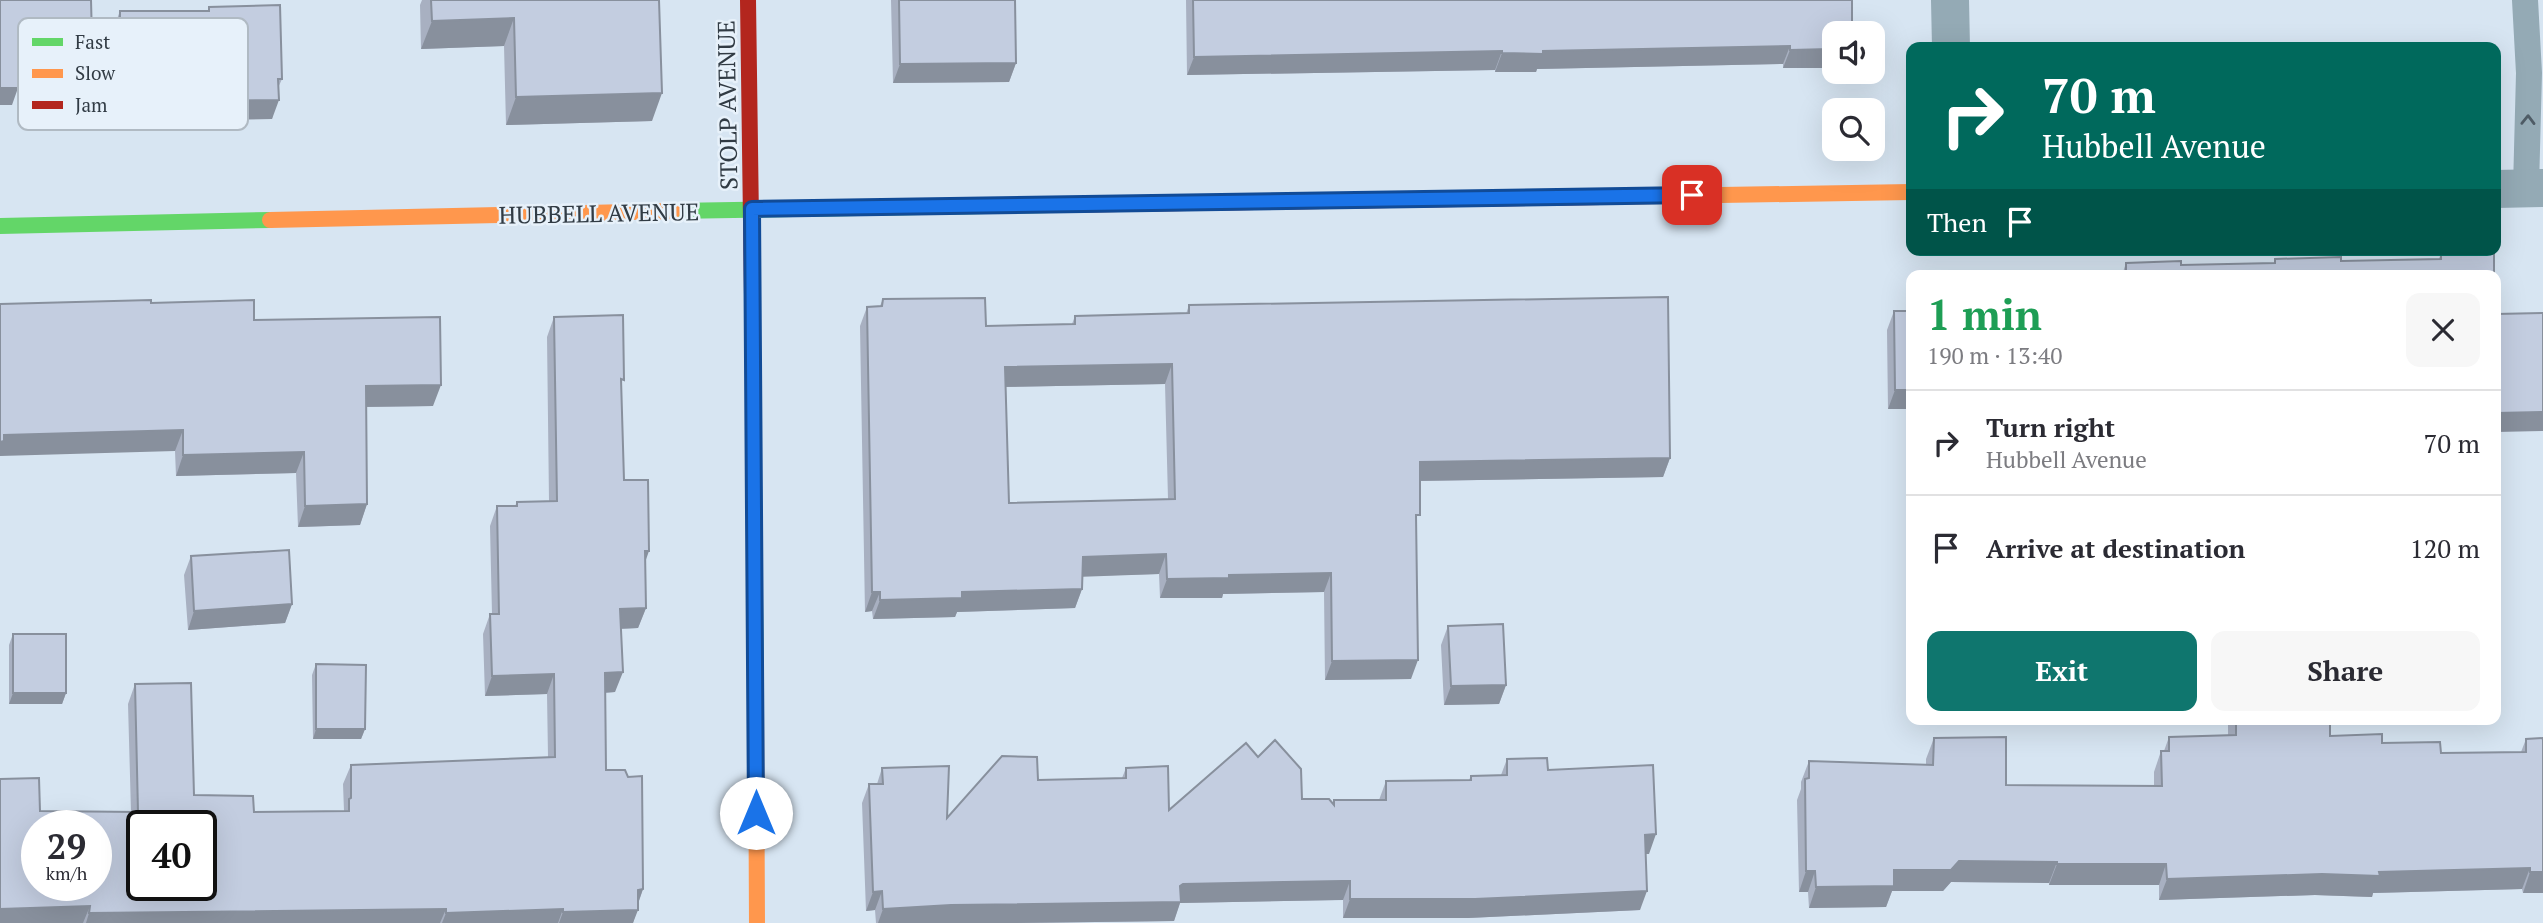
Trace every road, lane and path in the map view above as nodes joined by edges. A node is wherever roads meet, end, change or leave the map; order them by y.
1 (748, 0) edge
2 (1950, 0) edge
3 (2525, 0) edge
4 (1951, 42) edge
5 (2522, 188) edge
6 (1906, 192) edge
7 (752, 209) junction
8 (0, 226) edge
9 (757, 923) edge

1 - 7 street, STOLP AVENUE
2 - 4 street
5 -> 3 lane
6 - 7 street, HUBBELL AVENUE
7 - 8 street, HUBBELL AVENUE
7 - 9 street, STOLP AVENUE

